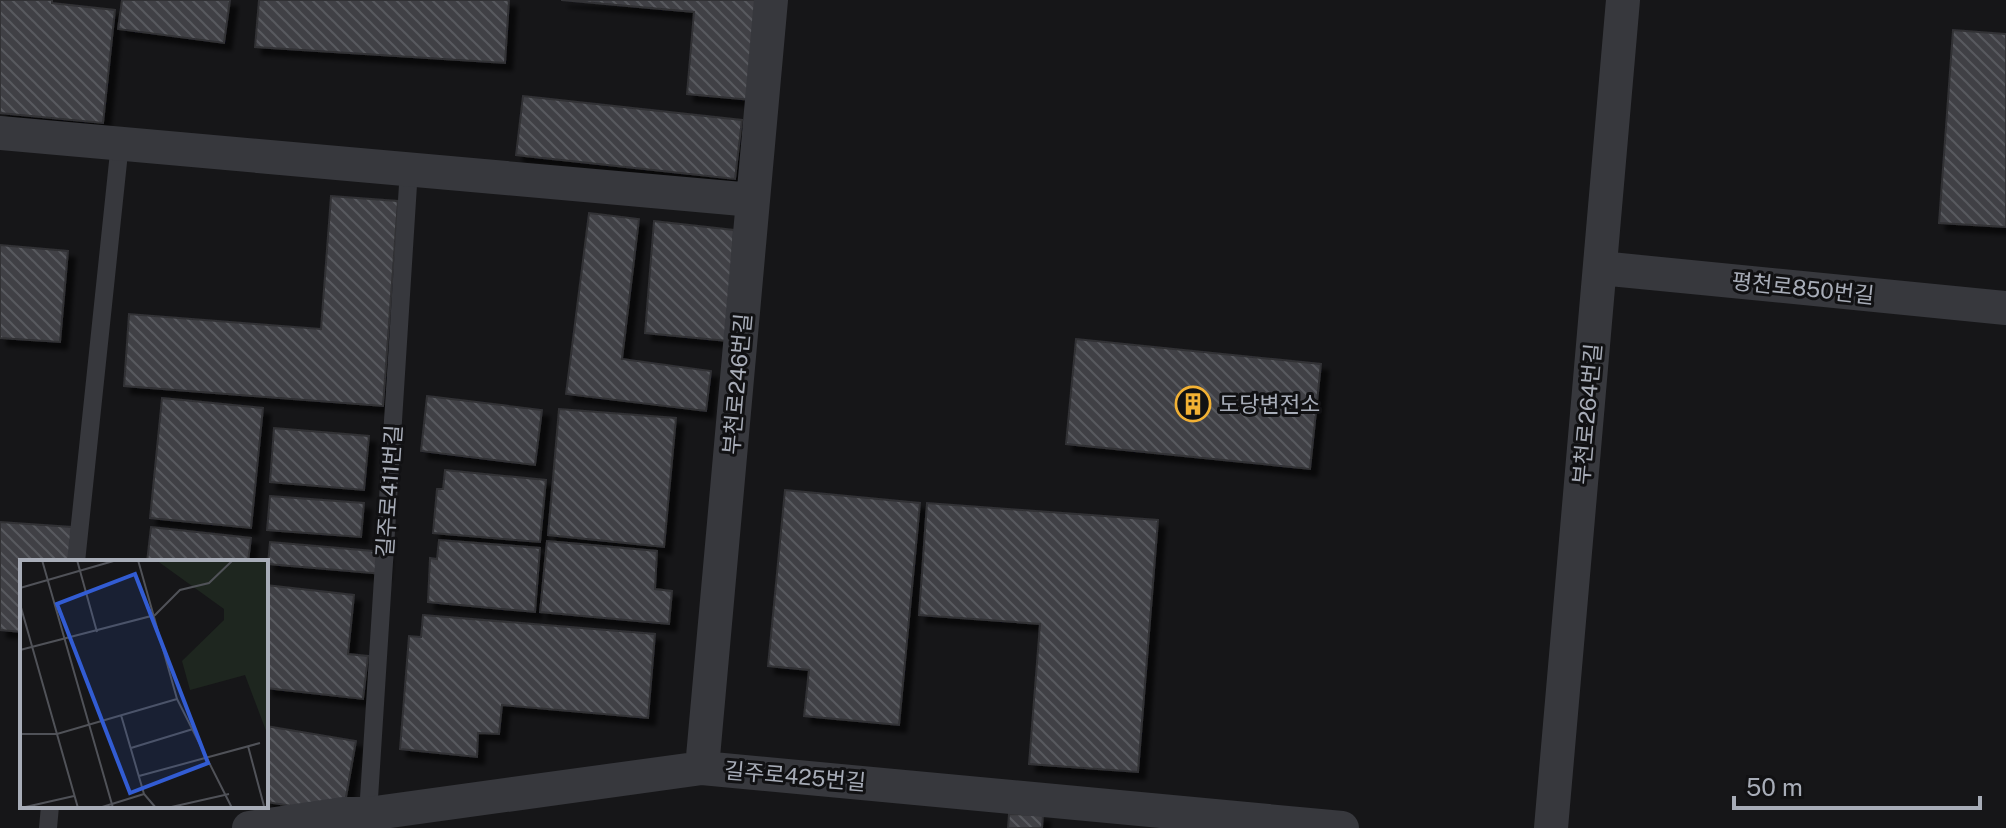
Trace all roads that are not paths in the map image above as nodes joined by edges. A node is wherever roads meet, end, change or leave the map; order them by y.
1 (771, 0) edge
2 (1623, 0) edge
3 (0, 133) edge
4 (120, 143) junction
5 (409, 169) junction
6 (753, 200) junction
7 (1600, 268) junction
8 (2006, 308) edge
9 (76, 560) edge
10 (702, 768) junction
11 (50, 808) edge
12 (368, 814) junction
13 (48, 828) edge
14 (249, 828) edge
15 (1342, 828) edge
16 (1551, 828) edge

1 - 6 street, 부천로246번길
2 - 7 street, 부천로264번길
3 - 4 street
4 - 5 street
4 - 9 lane
5 - 6 street
5 - 12 lane, 길주로411번길
6 - 10 street, 부천로246번길
7 - 8 street, 평천로850번길
7 - 16 street, 부천로264번길
10 - 12 street, 길주로425번길
10 - 15 street, 길주로425번길
11 - 13 lane
12 - 14 street, 길주로425번길

